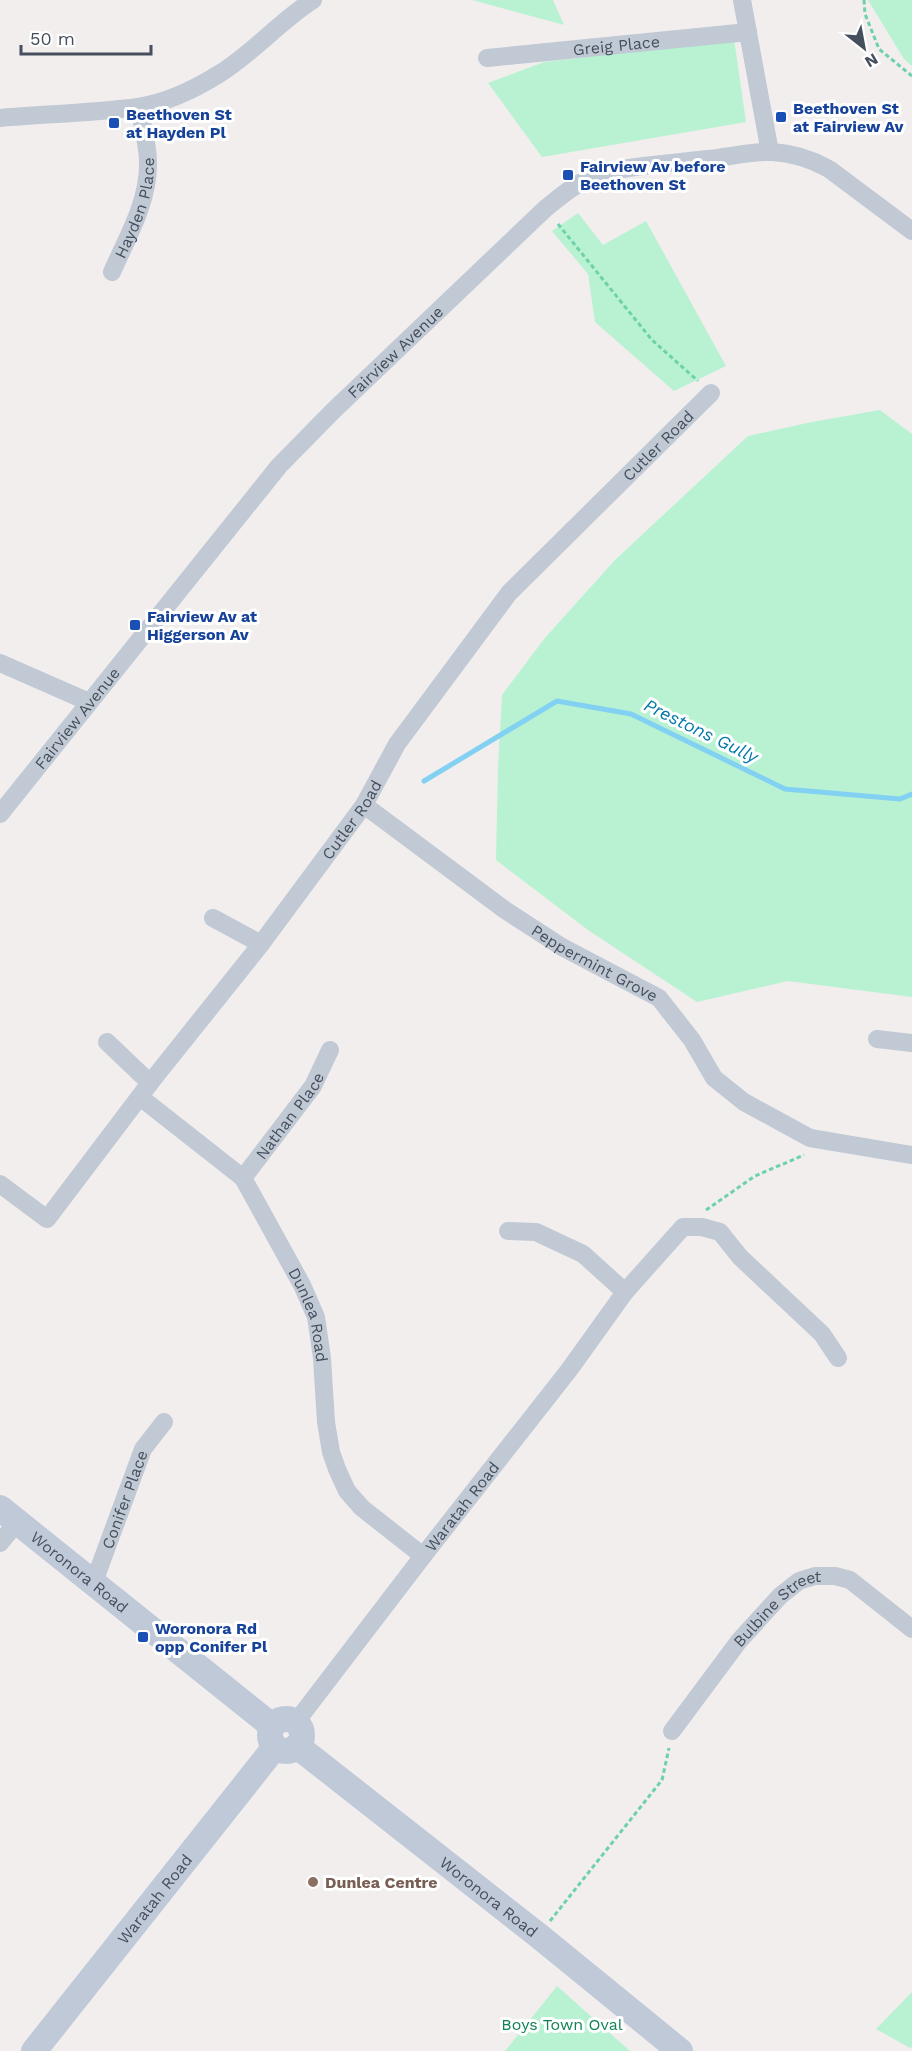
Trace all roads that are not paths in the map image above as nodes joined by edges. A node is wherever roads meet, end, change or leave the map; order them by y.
1 (312, 0) edge
2 (742, 0) edge
3 (748, 32) junction
4 (487, 58) dead end
5 (139, 107) junction
6 (0, 118) edge
7 (770, 152) junction
8 (912, 231) edge
9 (112, 272) dead end
10 (711, 393) dead end
11 (0, 663) edge
12 (89, 702) junction
13 (364, 805) junction
14 (0, 814) edge
15 (213, 918) dead end
16 (261, 944) junction
17 (877, 1039) dead end
18 (107, 1042) dead end
19 (912, 1043) edge
20 (330, 1050) dead end
21 (145, 1090) junction
22 (912, 1155) edge
23 (243, 1178) junction
24 (0, 1184) edge
25 (508, 1230) dead end
26 (625, 1292) junction
27 (838, 1358) dead end
28 (164, 1422) dead end
29 (9, 1514) edge
30 (0, 1543) edge
31 (423, 1556) junction
32 (94, 1582) junction
33 (912, 1629) edge
34 (672, 1731) road end
35 (285, 1735) junction
36 (34, 2051) edge
37 (680, 2051) edge

1 - 5 street
2 - 3 street
3 - 4 street, Greig Place
3 - 7 street
5 - 6 street
5 - 9 street, Hayden Place
7 - 8 street, Fairview Avenue
7 - 12 street, Fairview Avenue
10 - 13 street, Cutler Road
11 - 12 street
12 - 14 street, Fairview Avenue
13 - 16 street, Cutler Road
13 - 22 street, Peppermint Grove
15 - 16 street
16 - 21 street, Cutler Road
17 - 19 street
18 - 21 street, Dunlea Road
20 - 23 street, Nathan Place
21 - 23 street, Dunlea Road
21 - 24 street, Cutler Road
23 - 31 street, Dunlea Road
25 - 26 street
26 - 27 street, Waratah Road
26 - 31 street, Waratah Road
28 - 32 street, Conifer Place
29 - 30 street
29 - 32 street, Woronora Road
31 - 35 street, Waratah Road
32 - 35 street, Woronora Road
33 - 34 street, Bulbine Street
35 - 36 street, Waratah Road
35 - 37 street, Woronora Road

